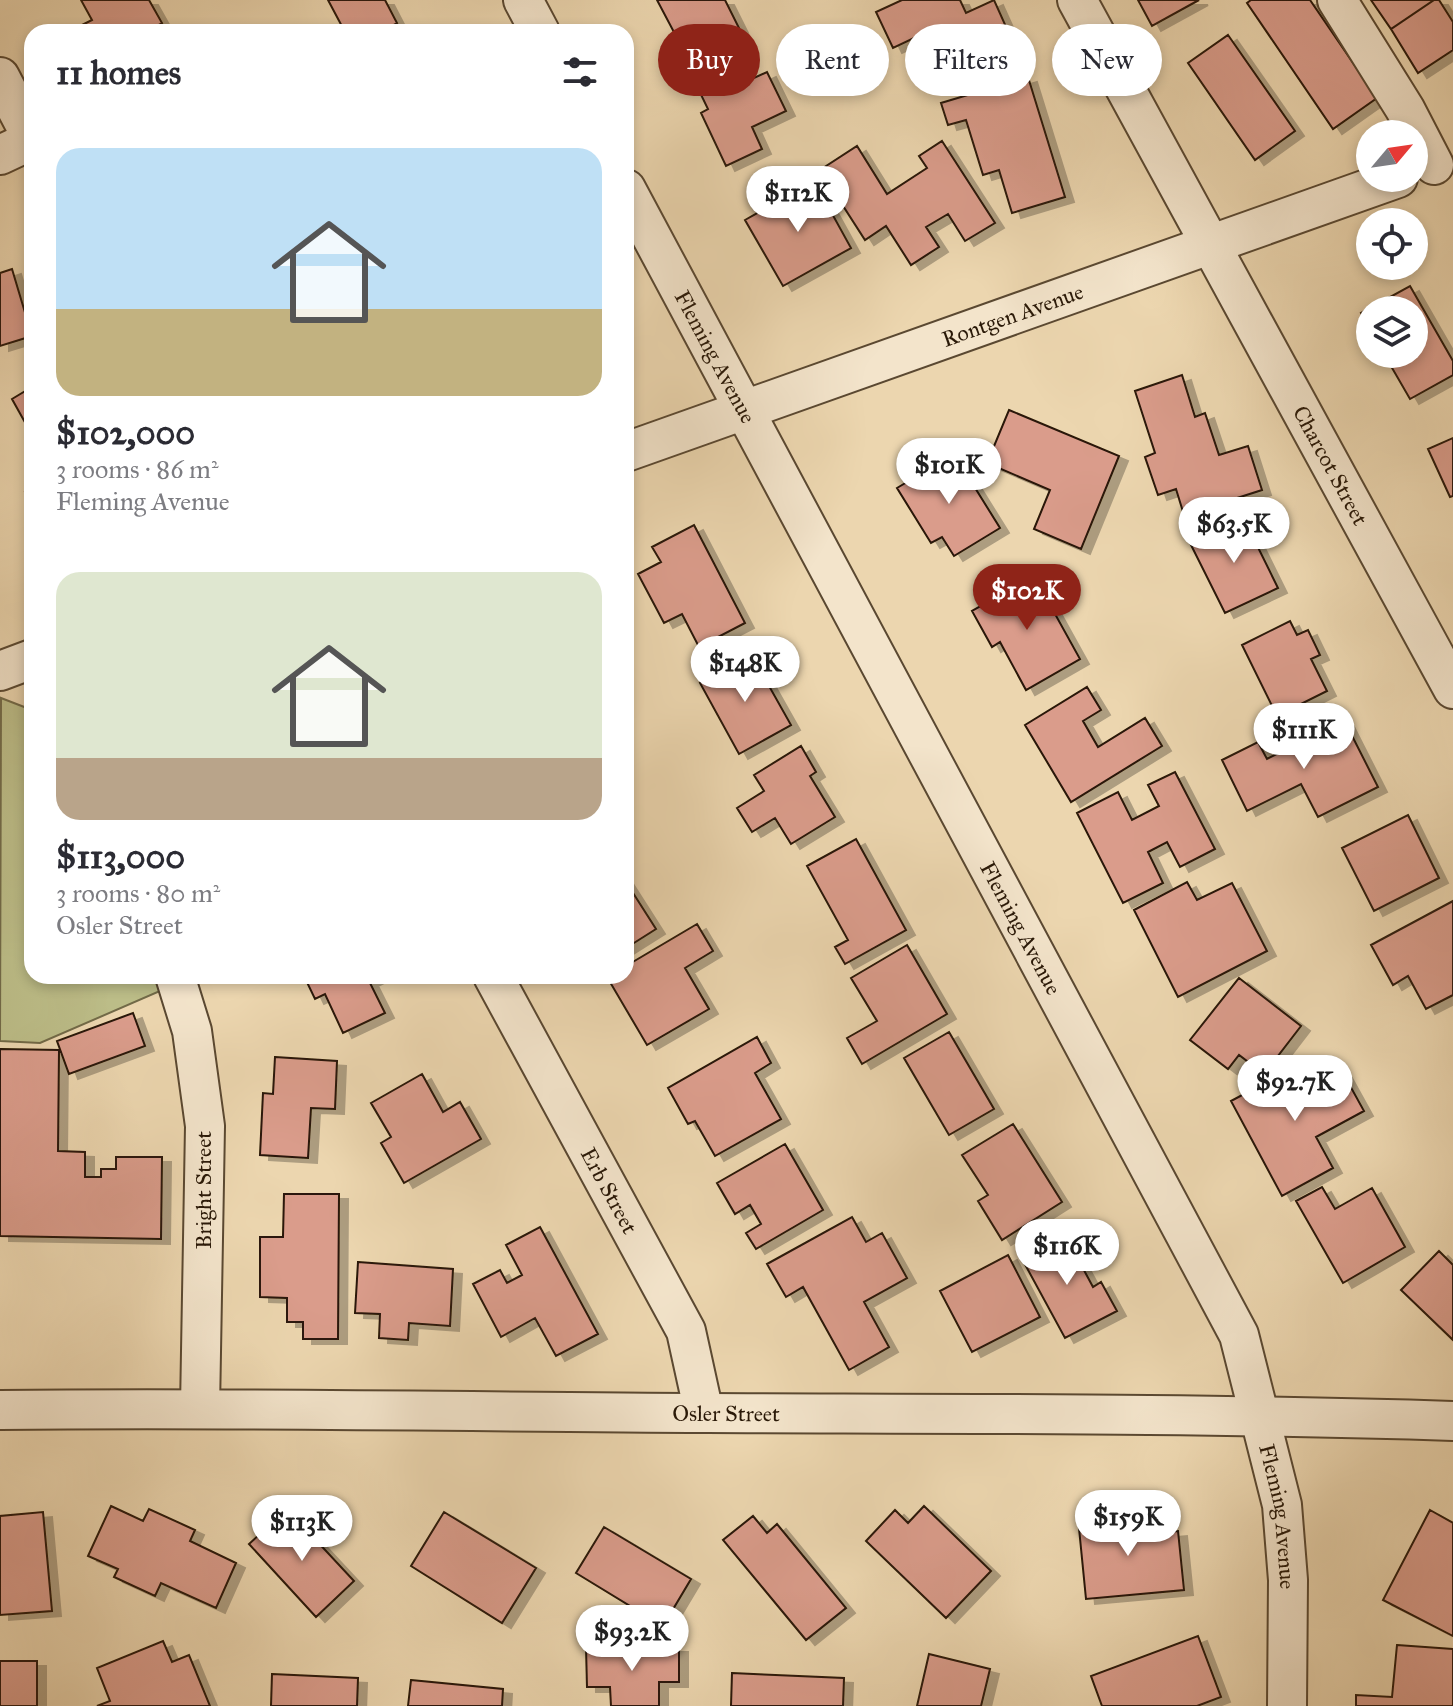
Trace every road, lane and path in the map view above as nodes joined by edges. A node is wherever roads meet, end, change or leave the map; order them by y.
1 (523, 0) edge
2 (1077, 0) edge
3 (1337, 0) edge
4 (536, 24) edge
5 (0, 77) edge
6 (24, 124) edge
7 (24, 143) edge
8 (0, 155) edge
9 (1434, 165) edge
10 (1357, 192) edge
11 (634, 204) edge
12 (1209, 243) junction
13 (746, 410) junction
14 (634, 449) edge
15 (24, 662) edge
16 (0, 671) edge
17 (1453, 689) edge
18 (177, 984) edge
19 (497, 984) edge
20 (200, 1408) junction
21 (0, 1410) edge
22 (704, 1413) junction
23 (1260, 1415) junction
24 (1453, 1421) edge
25 (1287, 1706) edge

1 - 4 street
2 - 12 street, Charcot Street
3 - 9 street
5 - 6 street
7 - 8 street
10 - 12 street, Rontgen Avenue
11 - 13 street, Fleming Avenue
12 - 13 street, Rontgen Avenue
12 - 17 street, Charcot Street
13 - 14 street, Rontgen Avenue
13 - 23 street, Fleming Avenue
15 - 16 street
18 - 20 street, Bright Street
19 - 22 street, Erb Street
20 - 21 street, Osler Street
20 - 22 street, Osler Street
22 - 23 street, Osler Street
23 - 24 street, Osler Street
23 - 25 street, Fleming Avenue

